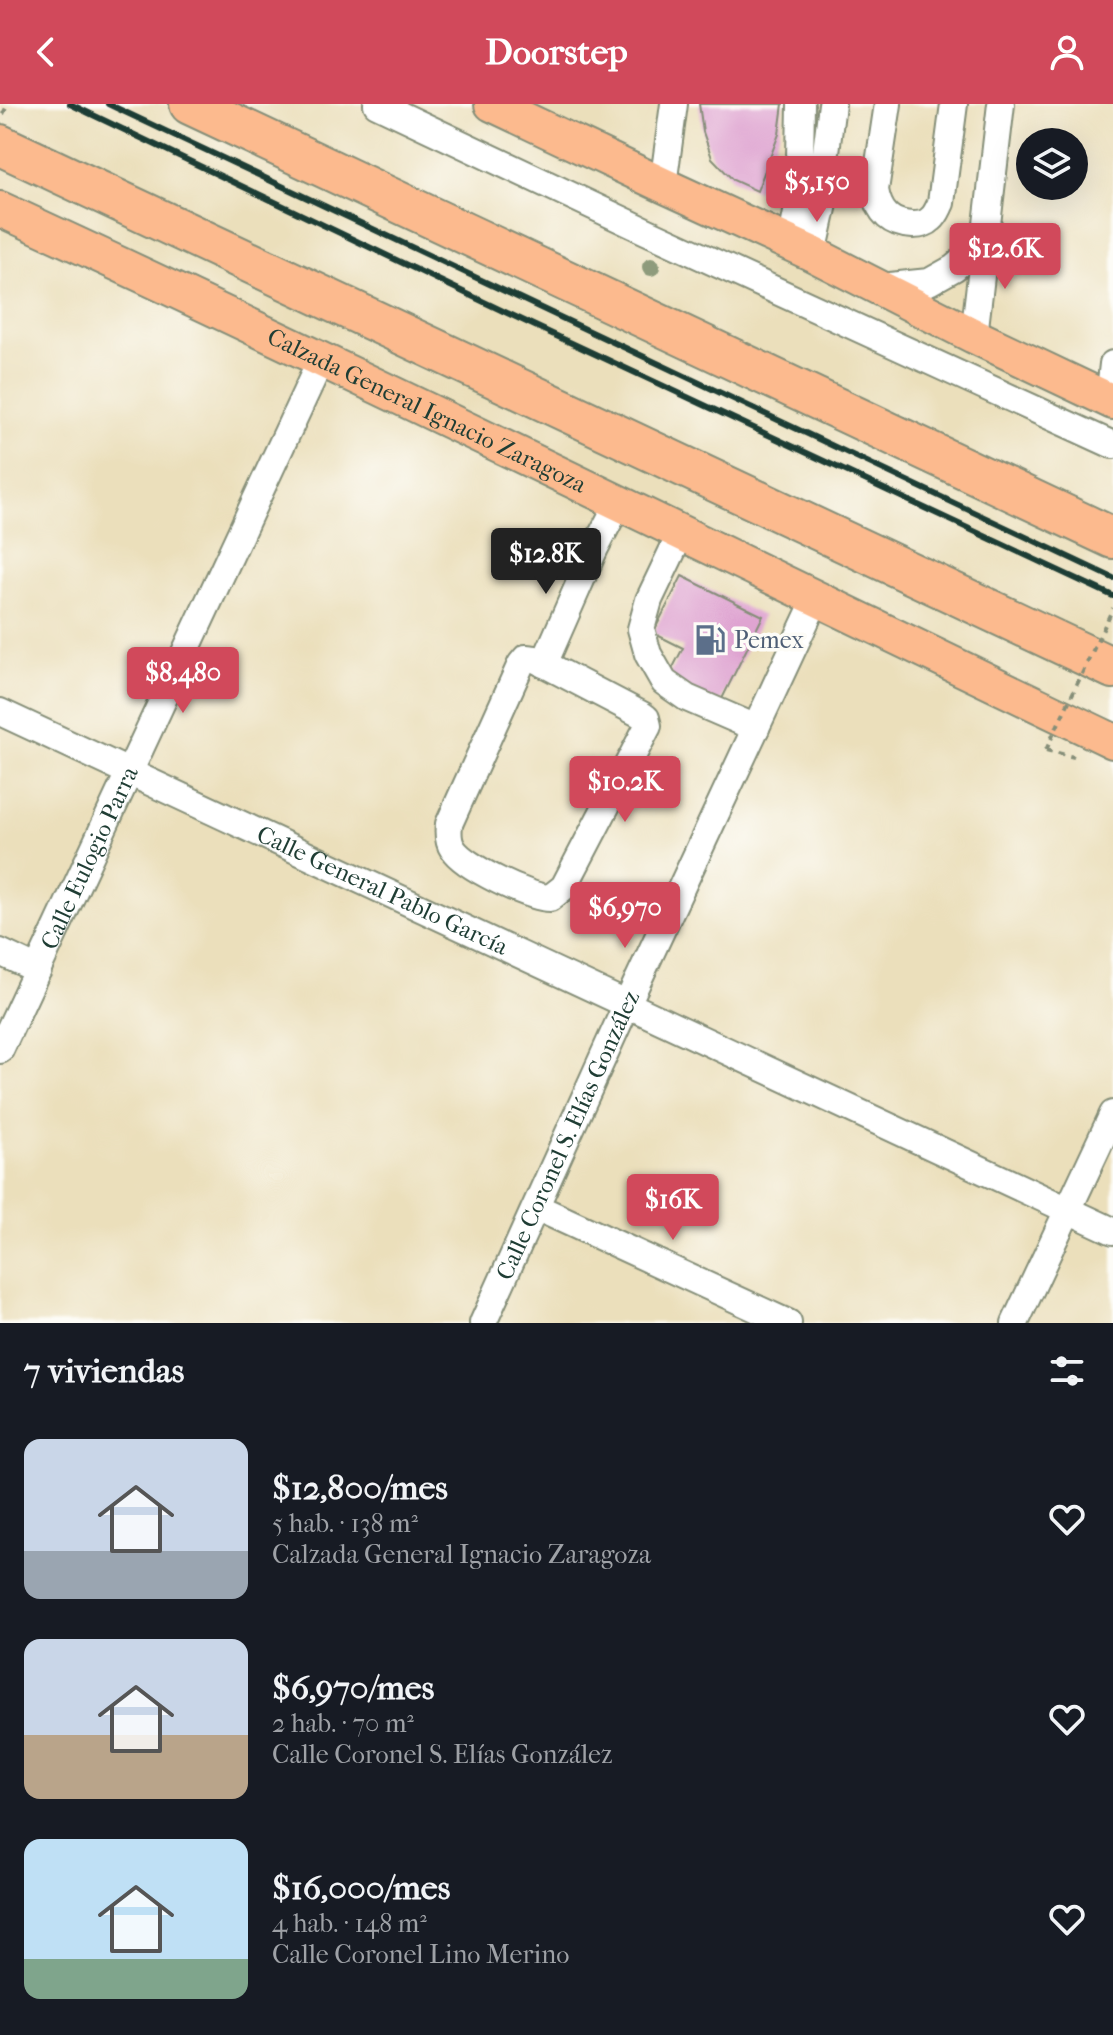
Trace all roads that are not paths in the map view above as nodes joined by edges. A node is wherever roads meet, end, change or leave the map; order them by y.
1 (190, 104) edge
2 (377, 104) edge
3 (492, 104) edge
4 (674, 104) edge
5 (801, 104) edge
6 (832, 104) edge
7 (888, 104) edge
8 (954, 104) edge
9 (1001, 104) edge
10 (0, 145) edge
11 (812, 159) junction
12 (663, 185) junction
13 (0, 209) edge
14 (986, 240) junction
15 (796, 246) junction
16 (880, 287) junction
17 (974, 336) junction
18 (321, 360) junction
19 (1113, 364) edge
20 (1111, 401) edge
21 (1113, 445) edge
22 (619, 502) junction
23 (681, 533) junction
24 (1113, 538) edge
25 (816, 599) junction
26 (544, 664) junction
27 (1113, 668) edge
28 (0, 712) edge
29 (756, 728) junction
30 (1113, 741) edge
31 (128, 773) junction
32 (0, 952) edge
33 (38, 970) junction
34 (627, 1004) junction
35 (0, 1050) edge
36 (1113, 1114) edge
37 (536, 1207) junction
38 (1067, 1210) junction
39 (1113, 1231) edge
40 (483, 1323) edge
41 (788, 1323) edge
42 (1015, 1323) edge

1 - 24 highway
2 - 21 street
3 - 12 main road
4 - 12 street
5 - 11 street
6 - 11 street
7 - 8 street
9 - 14 street
10 - 27 highway
11 - 15 street
11 - 15 street
12 - 15 main road
13 - 18 main road, Calzada General Ignacio Zaragoza
14 - 16 street
14 - 17 street
15 - 16 main road
16 - 17 main road
17 - 20 main road
18 - 22 main road, Calzada General Ignacio Zaragoza
18 - 31 street, Calle Eulogio Parra
19 - 20 street
22 - 23 main road, Calzada General Ignacio Zaragoza
22 - 26 street
23 - 25 main road, Calzada General Ignacio Zaragoza
23 - 29 street
25 - 29 street, Calle Coronel S. Elías González
25 - 30 main road, Calzada General Ignacio Zaragoza
26 - 26 street
28 - 31 street, Calle General Pablo García
29 - 34 street, Calle Coronel S. Elías González
31 - 33 street, Calle Eulogio Parra
31 - 34 street, Calle General Pablo García
32 - 33 street
33 - 35 street, Calle Eulogio Parra
34 - 37 street, Calle Coronel S. Elías González
34 - 38 street, Calle General Pablo García
36 - 38 street
37 - 40 street, Calle Coronel S. Elías González
37 - 41 street
38 - 39 street, Calle General Pablo García
38 - 42 street

